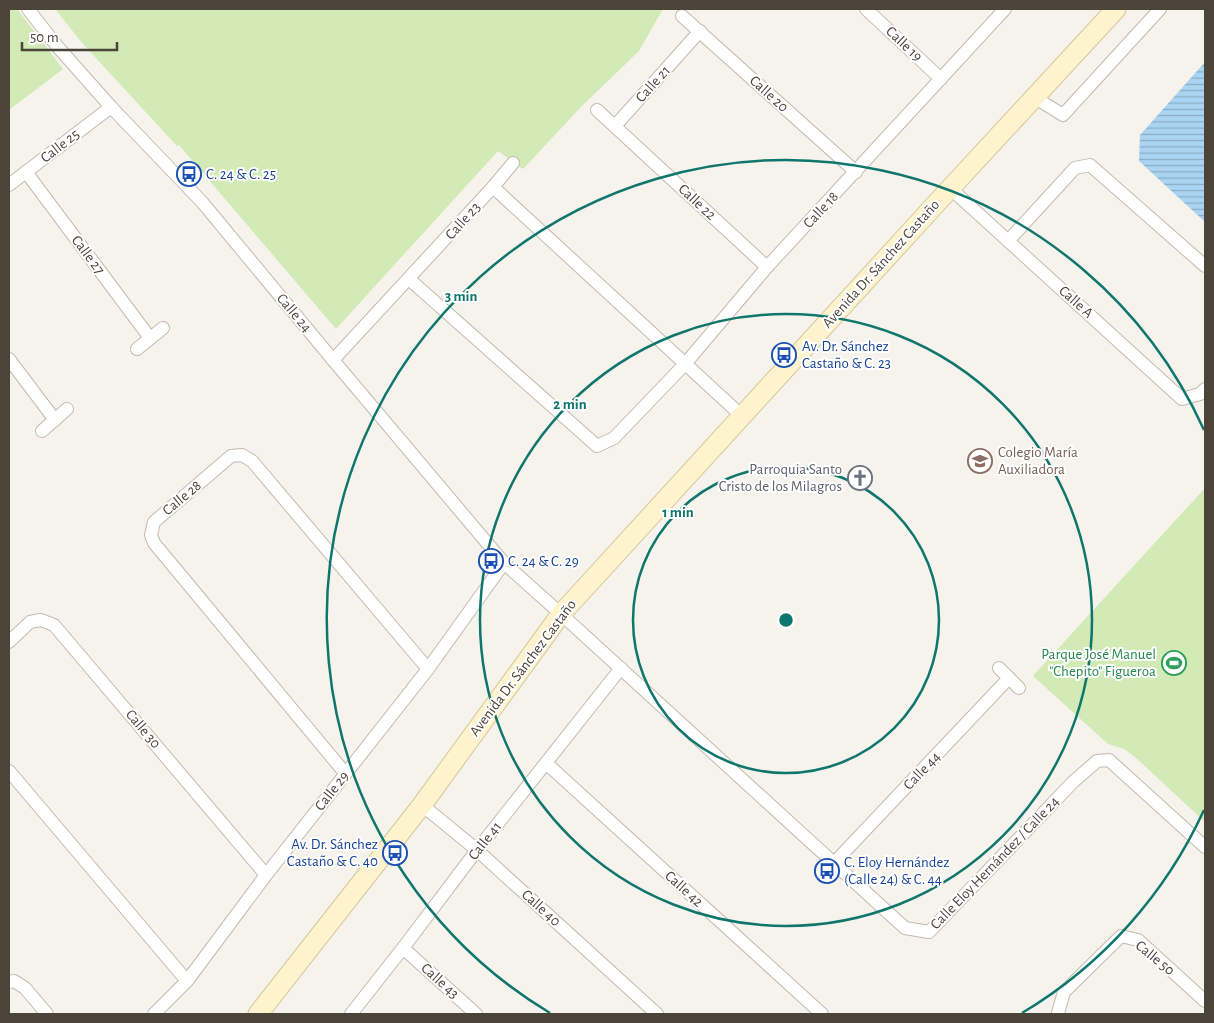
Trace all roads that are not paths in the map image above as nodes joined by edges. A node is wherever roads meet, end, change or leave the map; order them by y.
1 (28, 9) edge
2 (866, 9) edge
3 (1005, 9) edge
4 (1116, 9) edge
5 (1160, 9) edge
6 (682, 16) dead end
7 (700, 31) junction
8 (941, 79) junction
9 (1034, 97) junction
10 (111, 107) junction
11 (597, 110) dead end
12 (615, 126) junction
13 (513, 163) dead end
14 (26, 172) junction
15 (856, 172) junction
16 (9, 185) edge
17 (493, 187) junction
18 (950, 188) junction
19 (1008, 241) junction
20 (1205, 266) edge
21 (768, 268) junction
22 (409, 280) junction
23 (163, 328) dead end
24 (150, 338) junction
25 (137, 349) dead end
26 (9, 358) edge
27 (333, 360) junction
28 (684, 364) junction
29 (1205, 389) edge
30 (67, 409) dead end
31 (742, 416) junction
32 (55, 420) junction
33 (42, 431) dead end
34 (504, 563) junction
35 (561, 614) junction
36 (9, 642) edge
37 (621, 668) junction
38 (998, 668) dead end
39 (428, 669) junction
40 (546, 763) junction
41 (9, 771) edge
42 (345, 773) junction
43 (422, 805) junction
44 (1205, 847) edge
45 (477, 850) junction
46 (834, 863) junction
47 (266, 875) junction
48 (403, 948) junction
49 (186, 981) junction
50 (9, 982) edge
51 (1205, 1001) edge
52 (47, 1014) edge
53 (154, 1014) edge
54 (258, 1014) edge
55 (350, 1014) edge
56 (476, 1014) edge
57 (657, 1014) edge
58 (822, 1014) edge
59 (1059, 1014) edge

1 - 10 street, Calle 24
2 - 8 street, Calle 19
3 - 8 street, Calle 18
4 - 9 street, Avenida Dr. Sánchez Castaño
5 - 9 street
6 - 7 street, Calle 20
7 - 12 street, Calle 21
7 - 15 street, Calle 20
8 - 15 street, Calle 18
9 - 18 street, Avenida Dr. Sánchez Castaño
10 - 14 street, Calle 25
10 - 27 street, Calle 24
11 - 12 street
12 - 21 street, Calle 22
13 - 17 street, Calle 23
14 - 16 street, Calle 25
14 - 24 street, Calle 27
15 - 21 street, Calle 18
17 - 22 street, Calle 23
17 - 28 street
18 - 19 street, Calle A
18 - 31 street, Avenida Dr. Sánchez Castaño
19 - 20 street
19 - 29 street, Calle A
21 - 28 street, Calle 18
22 - 27 street, Calle 23
22 - 28 street, Calle 18
23 - 24 street
24 - 25 street
26 - 32 street
27 - 34 street, Calle 24
28 - 31 street
30 - 32 street
31 - 35 street, Avenida Dr. Sánchez Castaño
32 - 33 street
34 - 35 street, Calle 24
34 - 39 street, Calle 29
35 - 37 street, Calle Eloy Hernández / Calle 24
35 - 43 street, Avenida Dr. Sánchez Castaño
36 - 47 street, Calle 30
37 - 40 street, Calle 41
37 - 46 street, Calle Eloy Hernández / Calle 24
38 - 46 street, Calle 44
39 - 42 street, Calle 29
39 - 42 street, Calle 28
40 - 45 street, Calle 41
40 - 58 street, Calle 42
41 - 49 street
42 - 47 street, Calle 29
43 - 45 street, Calle 40
43 - 54 street, Avenida Dr. Sánchez Castaño
44 - 46 street, Calle Eloy Hernández / Calle 24
45 - 48 street, Calle 41
45 - 57 street, Calle 40
47 - 49 street, Calle 29
48 - 55 street, Calle 41
48 - 56 street, Calle 43
49 - 53 street, Calle 29
50 - 52 street
51 - 59 street, Calle 50

